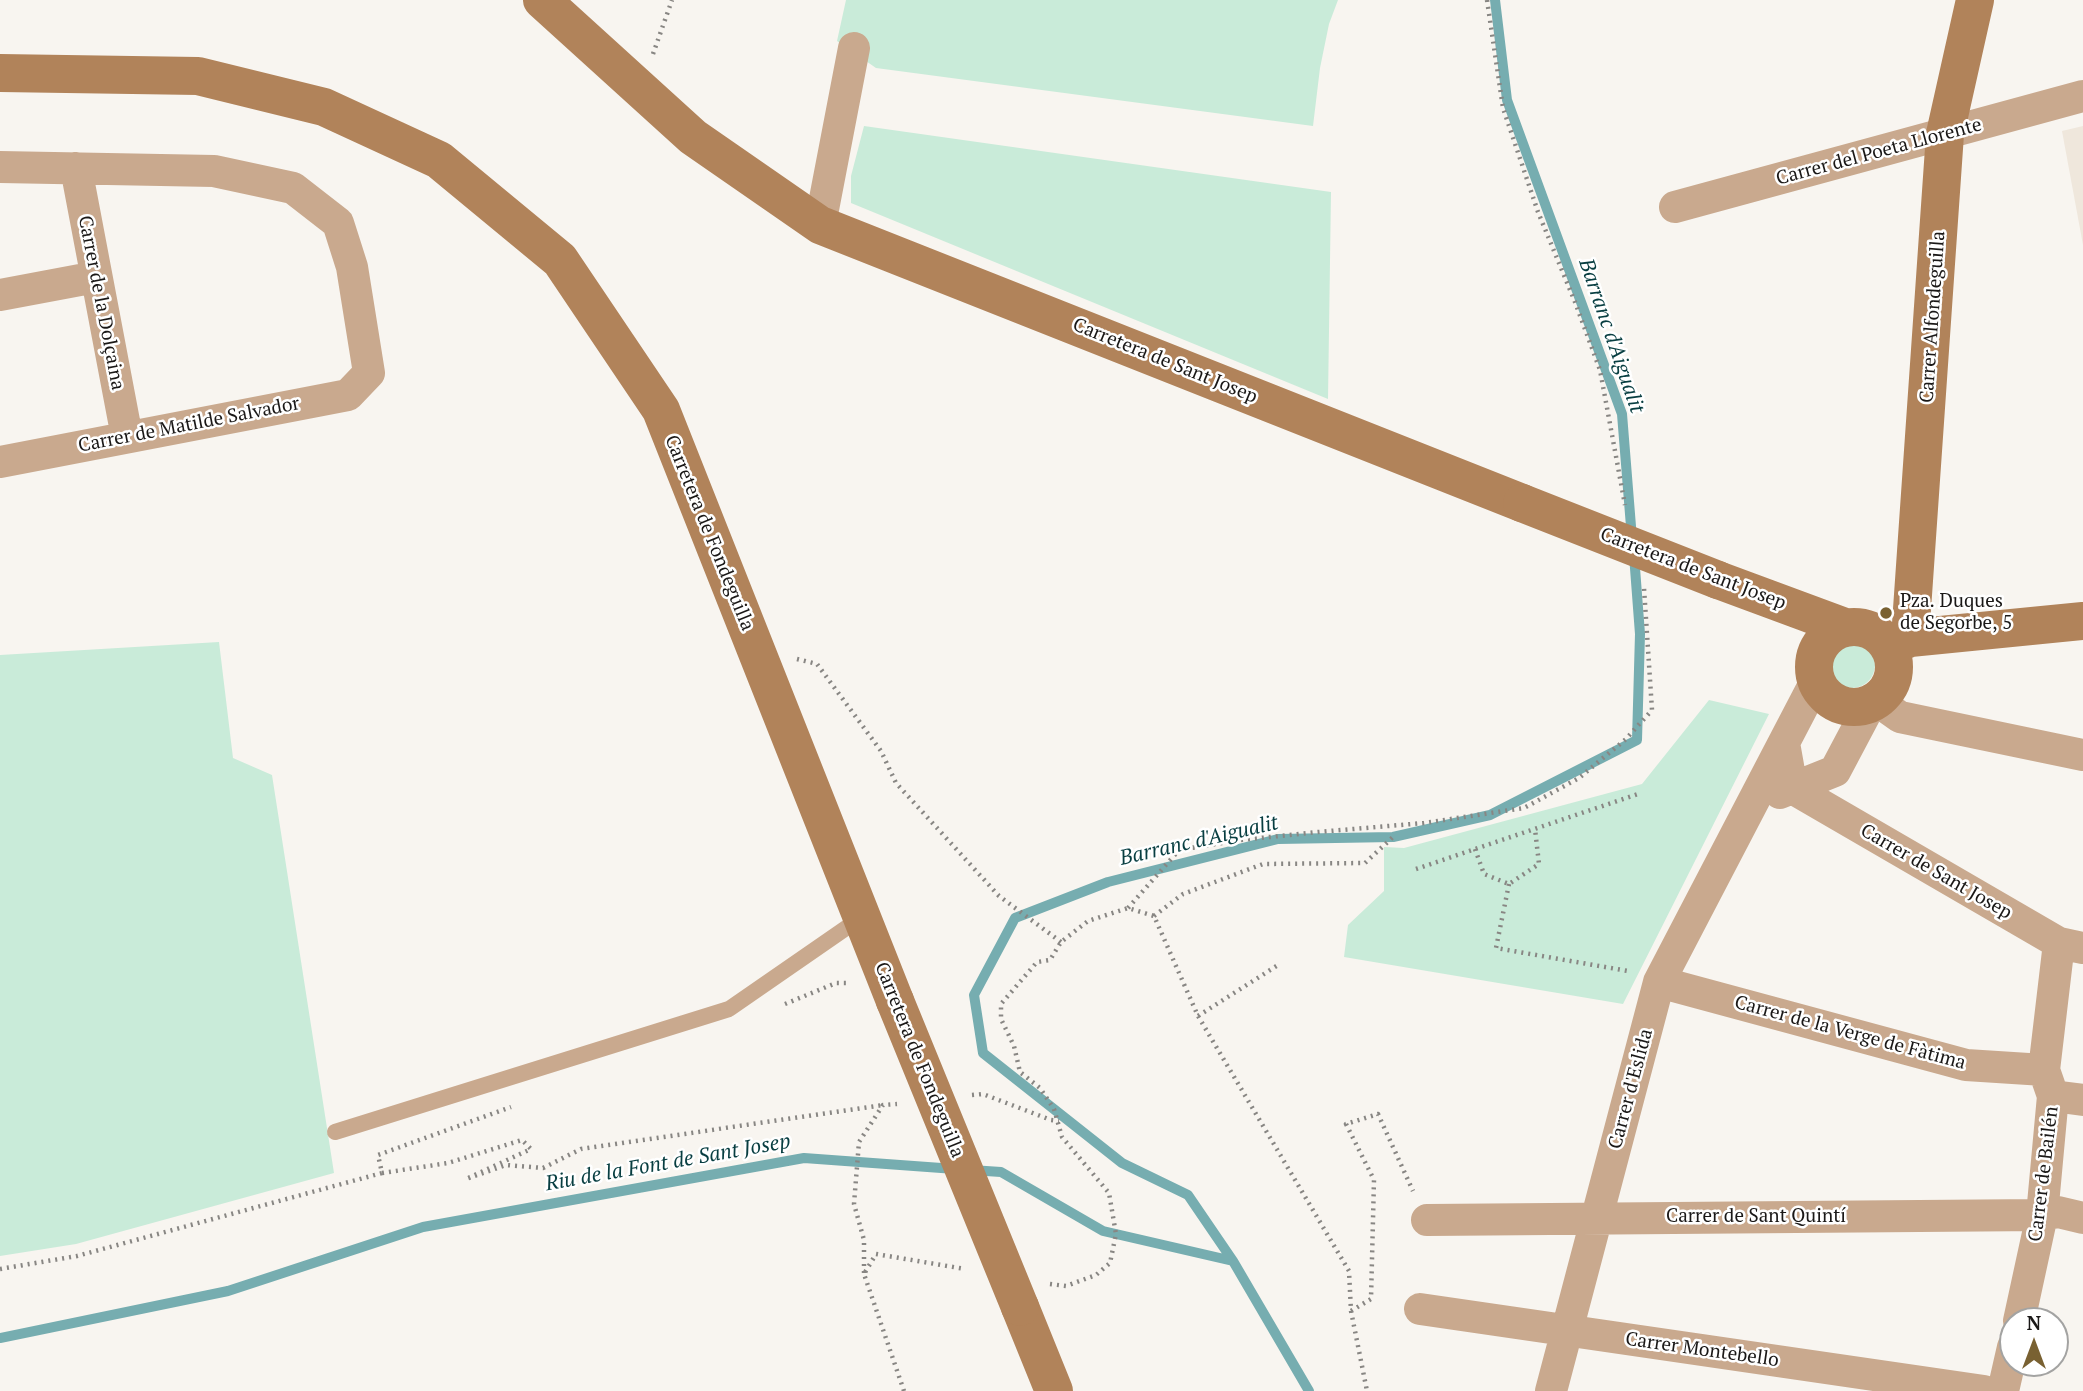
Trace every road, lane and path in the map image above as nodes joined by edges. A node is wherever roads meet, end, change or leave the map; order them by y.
1 (542, 0) edge
2 (672, 0) edge
3 (1488, 0) edge
4 (1975, 0) edge
5 (855, 48) dead end
6 (0, 73) edge
7 (635, 85) junction
8 (2083, 96) edge
9 (1945, 134) junction
10 (0, 167) edge
11 (76, 168) junction
12 (1675, 207) dead end
13 (820, 225) junction
14 (96, 277) junction
15 (0, 295) edge
16 (127, 437) junction
17 (0, 462) edge
18 (1628, 518) dead end
19 (1641, 576) dead end
20 (2083, 621) edge
21 (1845, 628) junction
22 (1900, 643) junction
23 (755, 650) junction
24 (1816, 681) junction
25 (1874, 702) junction
26 (1784, 743) junction
27 (2083, 755) edge
28 (1792, 788) junction
29 (1638, 794) dead end
30 (1752, 805) junction
31 (1535, 829) junction
32 (1393, 837) dead end
33 (1475, 849) junction
34 (1416, 869) dead end
35 (1509, 884) junction
36 (1128, 908) junction
37 (1154, 916) junction
38 (862, 917) junction
39 (1061, 943) junction
40 (2071, 945) edge
41 (1278, 965) dead end
42 (1659, 982) junction
43 (892, 992) junction
44 (776, 1007) dead end
45 (1198, 1016) junction
46 (2060, 1088) edge
47 (521, 1103) dead end
48 (883, 1105) dead end
49 (335, 1132) dead end
50 (382, 1174) junction
51 (2042, 1216) junction
52 (1597, 1218) junction
53 (2083, 1218) edge
54 (1427, 1220) joint
55 (0, 1269) edge
56 (977, 1271) dead end
57 (1030, 1295) junction
58 (2022, 1307) edge
59 (1420, 1308) dead end
60 (1351, 1311) junction
61 (1567, 1330) junction
62 (1559, 1389) edge
63 (904, 1391) edge
64 (1054, 1391) edge
65 (1367, 1391) edge
66 (1984, 1391) edge

1 - 7 street, Carretera de Sant Josep
2 - 7 path
3 - 18 path
4 - 9 street, Carrer Alfondeguilla
5 - 13 street
6 - 23 street, Carretera de Fondeguilla
7 - 13 street, Carretera de Sant Josep
8 - 9 street, Carrer del Poeta Llorente
9 - 12 street, Carrer del Poeta Llorente
9 - 22 street, Carrer Alfondeguilla
10 - 11 street
11 - 14 street, Carrer de la Dolçaina
11 - 16 street, Carrer de Matilde Salvador
13 - 21 street, Carretera de Sant Josep, bridge
14 - 15 street
14 - 16 street, Carrer de la Dolçaina
16 - 17 street, Carrer de Matilde Salvador
19 - 36 path
20 - 22 street
21 - 22 street
21 - 24 street
22 - 25 street
23 - 38 street, Carretera de Fondeguilla
23 - 39 path
24 - 25 street
24 - 26 street, Carrer d'Eslida
25 - 27 street
25 - 28 street
26 - 28 street
26 - 30 street, Carrer d'Eslida
28 - 30 street
28 - 40 street, Carrer de Sant Josep
29 - 31 path
30 - 42 street, Carrer d'Eslida
31 - 33 path
31 - 35 path
32 - 37 path
33 - 34 path
33 - 35 path
35 - 42 path
36 - 37 path
36 - 39 path
37 - 45 path
38 - 43 street, Carretera de Fondeguilla
38 - 49 lane
39 - 57 path
40 - 46 street, Carrer de Bailén
41 - 45 path
42 - 46 street, Carrer de la Verge de Fàtima
42 - 52 street, Carrer d'Eslida
43 - 44 path
43 - 57 street, Carretera de Fondeguilla, bridge
45 - 60 path
46 - 51 street, Carrer de Bailén
47 - 50 path
48 - 50 path
50 - 55 path
51 - 52 street, Carrer de Sant Quintí
51 - 53 street, Carrer de Sant Quintí
51 - 58 street, Carrer de Bailén
52 - 54 street, Carrer de Sant Quintí
52 - 61 street, Carrer d'Eslida
54 - 60 path
56 - 63 path
57 - 64 street, Carretera de Fondeguilla
59 - 61 street, Carrer Montebello
60 - 65 path
61 - 62 street, Carrer d'Eslida
61 - 66 street, Carrer Montebello

